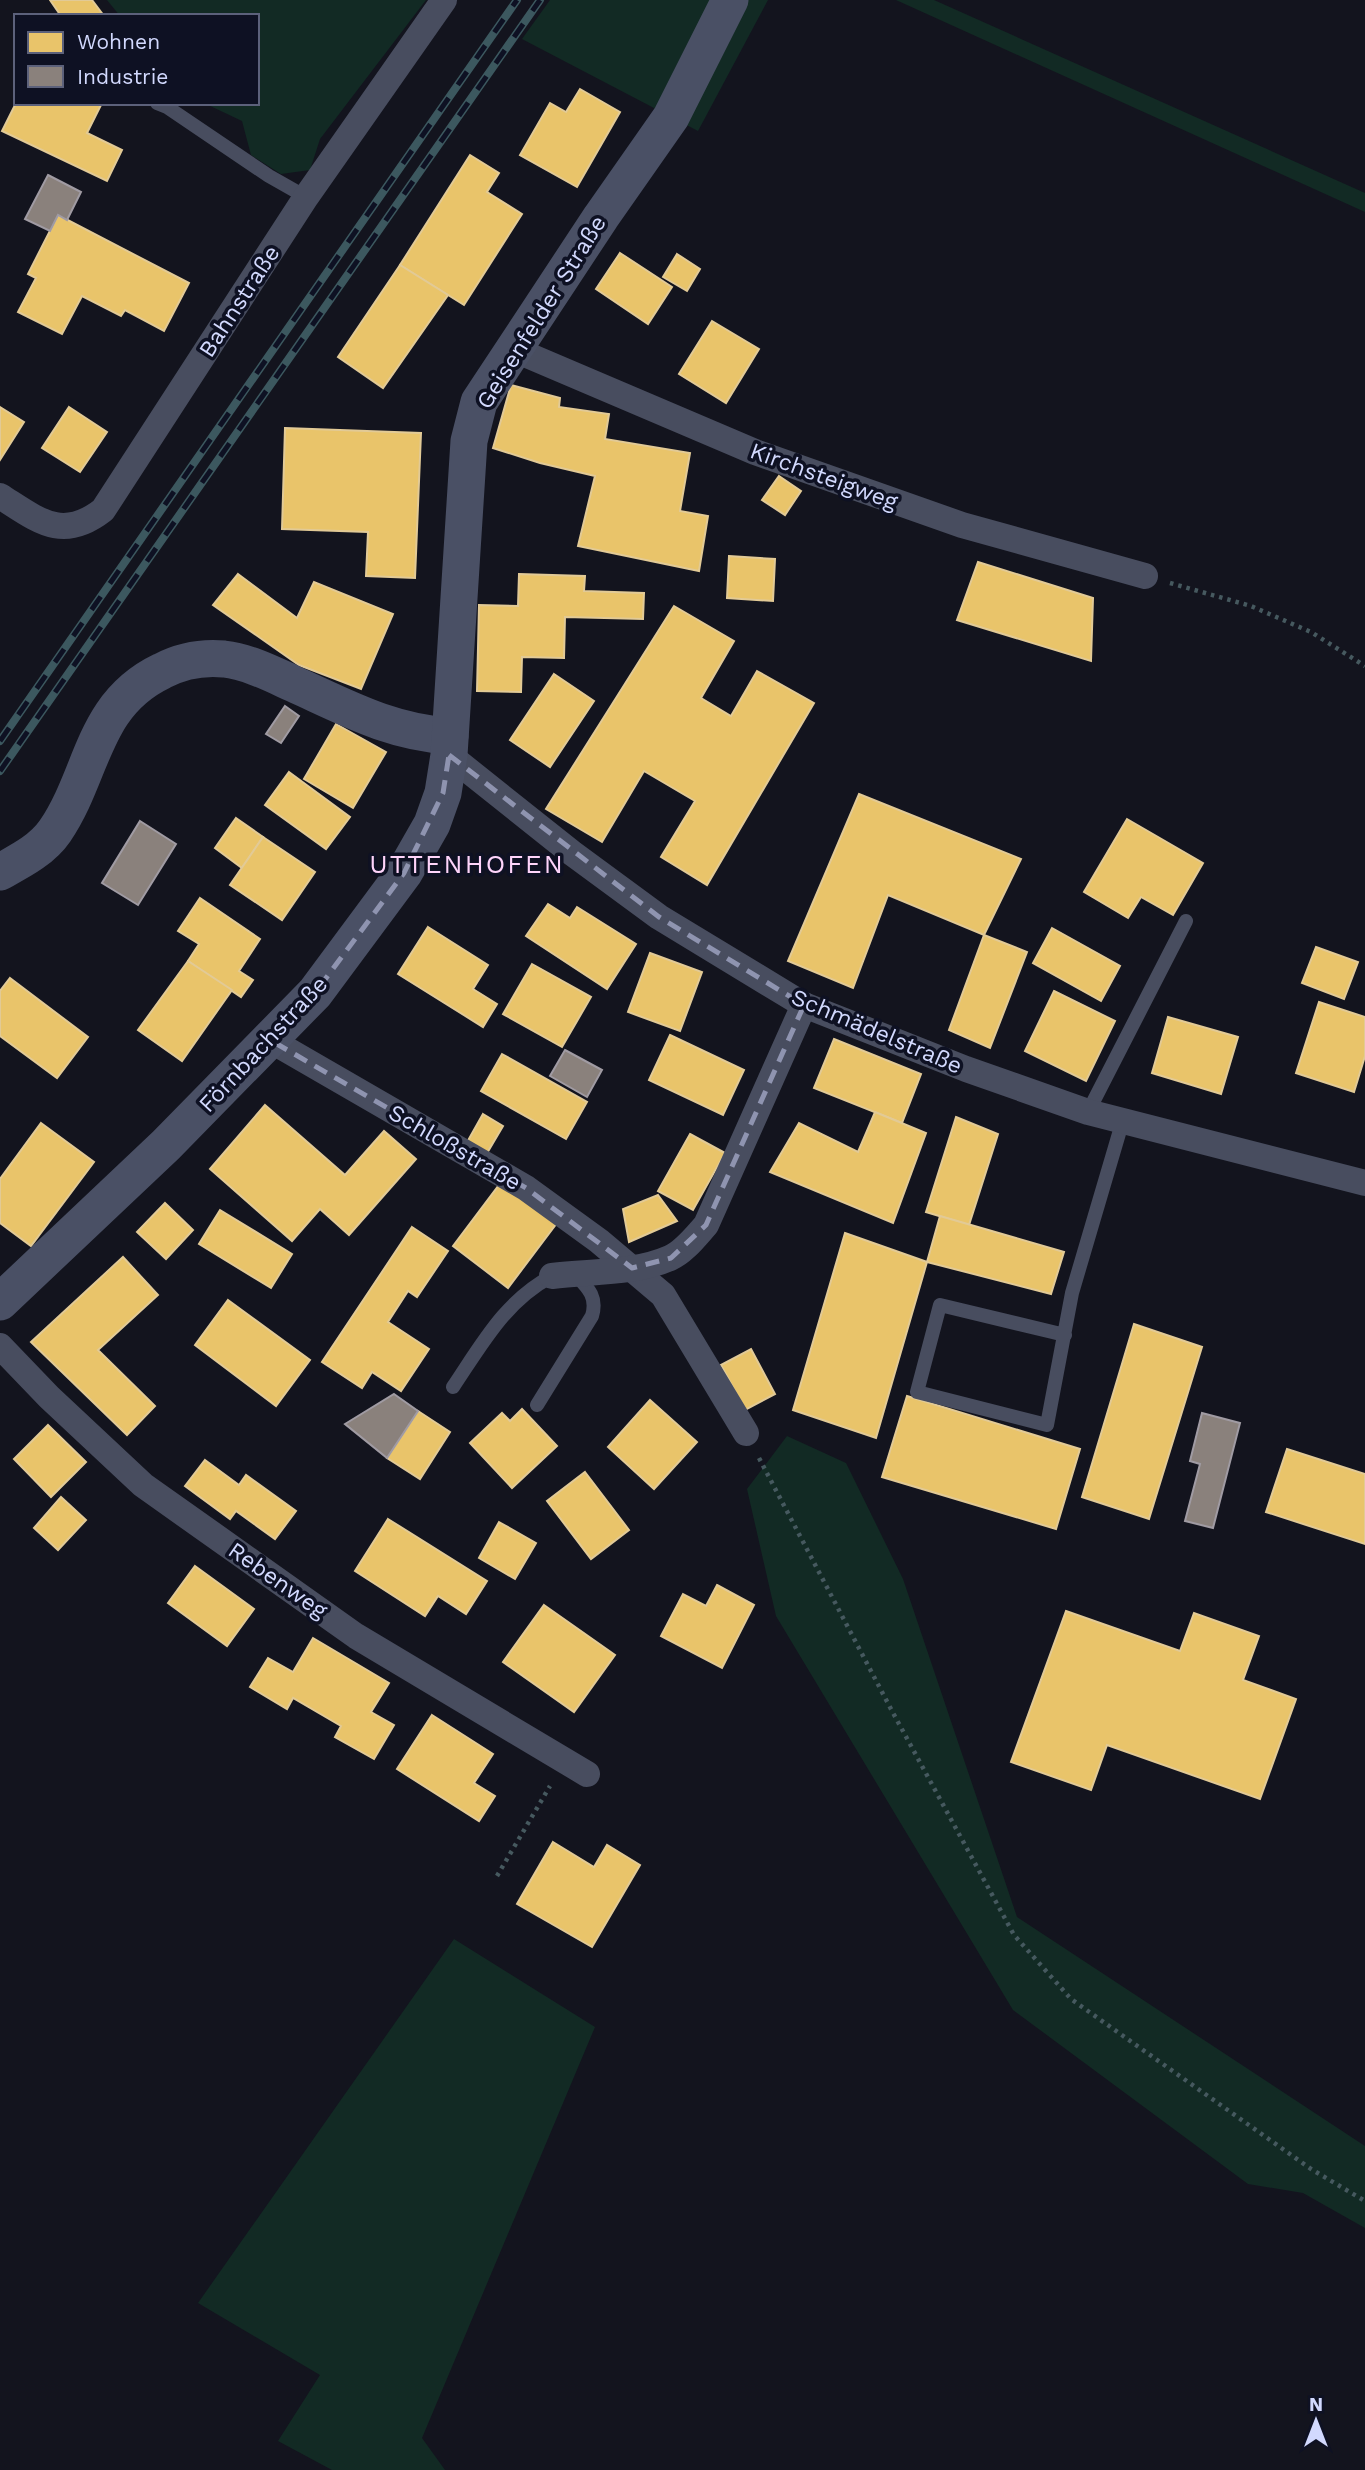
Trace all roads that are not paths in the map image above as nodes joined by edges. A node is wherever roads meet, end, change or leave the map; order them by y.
1 (444, 0) edge
2 (730, 0) edge
3 (162, 105) edge
4 (306, 197) junction
5 (513, 349) junction
6 (0, 496) edge
7 (1145, 576) road end
8 (450, 746) junction
9 (0, 872) edge
10 (1186, 921) dead end
11 (804, 1005) junction
12 (270, 1040) junction
13 (1088, 1112) junction
14 (1123, 1120) junction
15 (1365, 1183) edge
16 (632, 1268) junction
17 (563, 1275) junction
18 (0, 1302) edge
19 (1065, 1335) junction
20 (0, 1346) edge
21 (453, 1387) dead end
22 (537, 1405) dead end
23 (746, 1433) road end
24 (576, 1768) road end

1 - 4 street, Bahnstraße
2 - 5 street, Geisenfelder Straße
3 - 4 lane
4 - 6 street, Bahnstraße
5 - 7 street, Kirchsteigweg
5 - 8 street, Geisenfelder Straße
8 - 9 street
8 - 11 street, Schmädelstraße
8 - 12 street, Förnbachstraße
10 - 13 lane
11 - 13 street, Schmädelstraße
11 - 16 street
12 - 16 street, Schloßstraße
12 - 18 street, Förnbachstraße
13 - 14 street, Schmädelstraße
14 - 15 street, Schmädelstraße
14 - 19 lane
16 - 17 street
16 - 23 street, Schloßstraße
17 - 21 lane
17 - 22 lane
19 - 19 lane
20 - 24 street, Rebenweg

